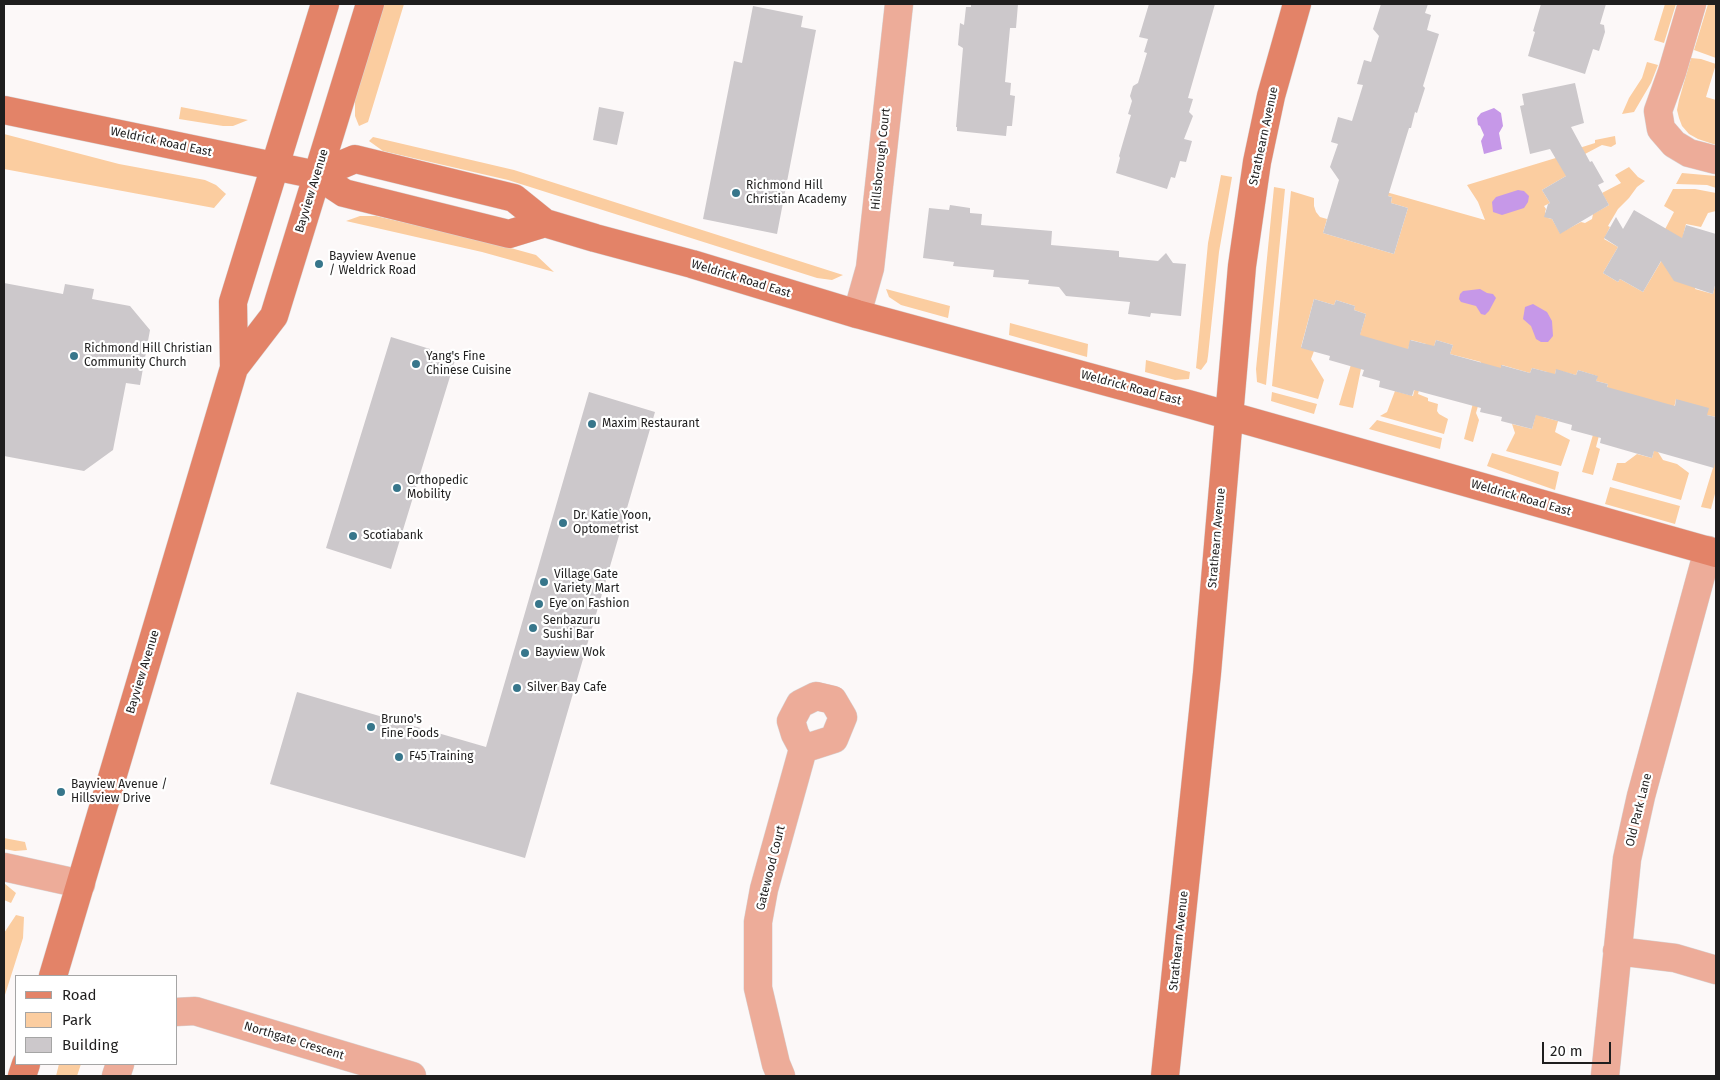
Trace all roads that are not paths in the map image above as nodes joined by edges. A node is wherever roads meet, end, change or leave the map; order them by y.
1 (325, 4) edge
2 (370, 4) edge
3 (899, 4) edge
4 (1298, 4) edge
5 (1692, 4) edge
6 (4, 110) edge
7 (1716, 160) edge
8 (275, 166) junction
9 (318, 175) junction
10 (545, 223) junction
11 (857, 314) junction
12 (234, 368) junction
13 (1228, 415) junction
14 (1712, 552) edge
15 (803, 750) dead end
16 (4, 866) edge
17 (81, 884) junction
18 (1617, 951) junction
19 (1716, 970) edge
20 (53, 975) edge
21 (178, 1012) edge
22 (412, 1076) edge
23 (781, 1076) edge
24 (1164, 1076) edge
25 (1605, 1076) edge

1 - 8 street, Bayview Avenue
2 - 9 street, Bayview Avenue
3 - 11 street, Hillsborough Court
4 - 13 street, Strathearn Avenue
5 - 7 street
6 - 8 street, Weldrick Road East
8 - 9 street, Weldrick Road East
8 - 12 street, Bayview Avenue
9 - 10 street, Weldrick Road East
9 - 10 street, Weldrick Road East
9 - 12 street, Bayview Avenue
10 - 11 street, Weldrick Road East
11 - 13 street, Weldrick Road East
12 - 17 street, Bayview Avenue
13 - 14 street, Weldrick Road East
13 - 24 street, Strathearn Avenue
14 - 18 street, Old Park Lane
15 - 23 street, Gatewood Court
16 - 17 street
17 - 20 street, Bayview Avenue
18 - 19 street
18 - 25 street, Old Park Lane
21 - 22 street, Northgate Crescent

